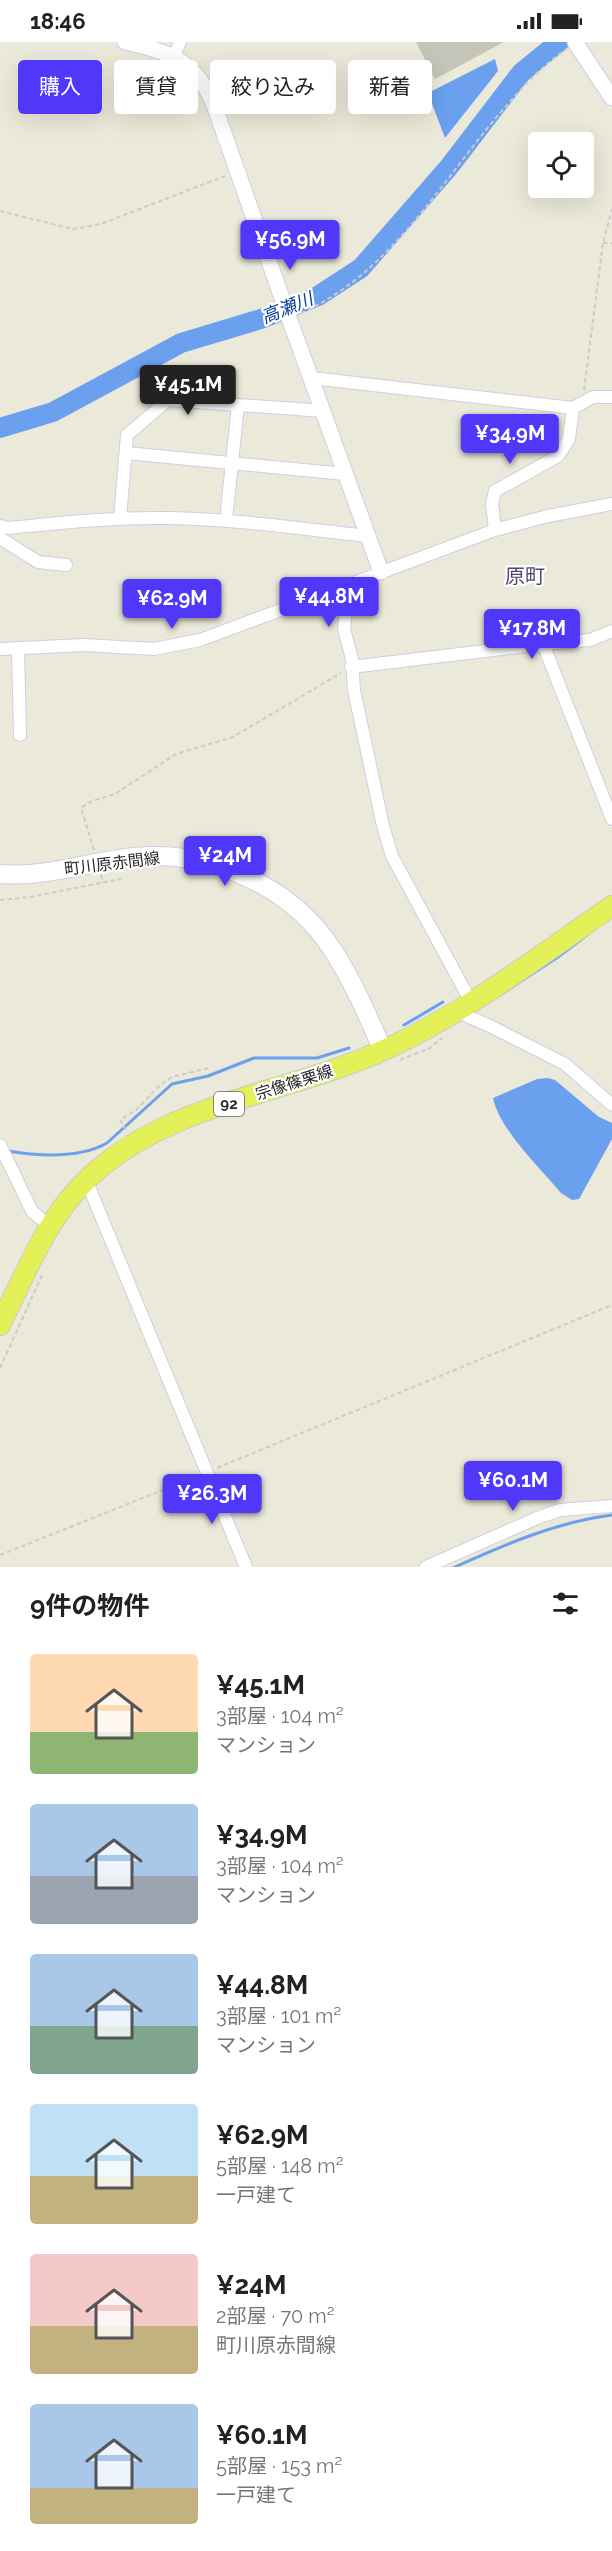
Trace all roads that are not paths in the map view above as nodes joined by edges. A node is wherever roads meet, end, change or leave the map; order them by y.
1 (125, 42) edge
2 (576, 43) edge
3 (177, 49) edge
4 (612, 98) edge
5 (312, 378) junction
6 (612, 397) edge
7 (238, 405) junction
8 (578, 405) junction
9 (324, 411) junction
10 (126, 453) junction
11 (232, 463) junction
12 (345, 474) junction
13 (612, 504) edge
14 (120, 519) junction
15 (226, 520) junction
16 (0, 526) edge
17 (495, 531) junction
18 (368, 536) junction
19 (0, 538) edge
20 (66, 565) dead end
21 (381, 572) junction
22 (342, 587) junction
23 (612, 631) edge
24 (543, 644) junction
25 (0, 649) edge
26 (18, 649) junction
27 (351, 667) junction
28 (20, 735) dead end
29 (612, 819) edge
30 (0, 874) edge
31 (612, 906) edge
32 (464, 1006) junction
33 (383, 1051) junction
34 (612, 1105) edge
35 (0, 1145) edge
36 (86, 1180) junction
37 (50, 1227) junction
38 (0, 1325) edge
39 (612, 1506) edge
40 (246, 1567) edge
41 (426, 1567) edge

1 - 3 street
2 - 4 street
3 - 5 street
5 - 8 street
5 - 9 street
6 - 8 street
7 - 9 street
7 - 10 street
7 - 11 street
8 - 17 street
9 - 12 street
10 - 11 street
10 - 14 street
11 - 12 street
11 - 15 street
12 - 18 street
13 - 17 street
14 - 15 street
14 - 16 street
15 - 18 street
17 - 21 street
18 - 21 street
19 - 20 street
21 - 22 street
22 - 26 street
22 - 27 street
23 - 24 street
24 - 27 street
24 - 29 street
25 - 26 street
26 - 28 street
27 - 32 street
30 - 33 main road, 町川原赤間線
31 - 32 main road, 宗像篠栗線 / 92
32 - 33 main road, 宗像篠栗線 / 92
32 - 34 street
33 - 36 main road, 宗像篠栗線 / 92
35 - 37 street
36 - 37 main road, 宗像篠栗線 / 92
36 - 40 street
37 - 38 main road, 宗像篠栗線 / 92
39 - 41 street

